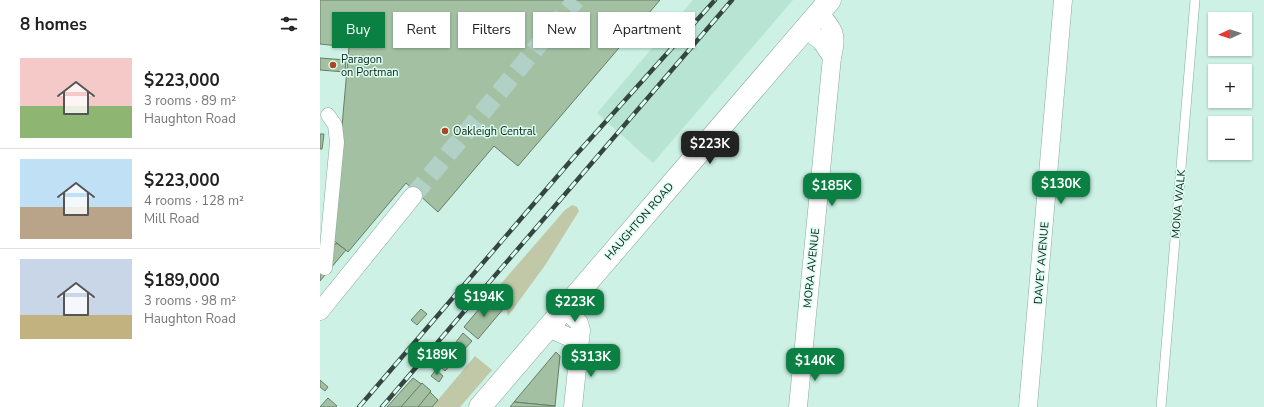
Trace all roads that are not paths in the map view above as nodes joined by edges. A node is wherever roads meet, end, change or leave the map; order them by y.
1 (1063, 0) edge
2 (1195, 0) edge
3 (818, 14) edge
4 (324, 115) edge
5 (343, 116) dead end
6 (413, 196) tunnel mouth
7 (325, 268) dead end
8 (565, 308) junction
9 (320, 311) edge
10 (548, 328) junction
11 (579, 347) junction
12 (480, 407) edge
13 (573, 407) edge
14 (798, 407) edge
15 (1028, 407) edge
16 (1161, 407) edge

1 - 15 street, DAVEY AVENUE
2 - 16 lane, MONA WALK
3 - 8 street, HAUGHTON ROAD
3 - 14 street, MORA AVENUE
4 - 5 street
4 - 7 street
6 - 9 street
8 - 10 street, HAUGHTON ROAD
8 - 11 street
10 - 11 street
10 - 12 street, HAUGHTON ROAD
11 - 13 street

